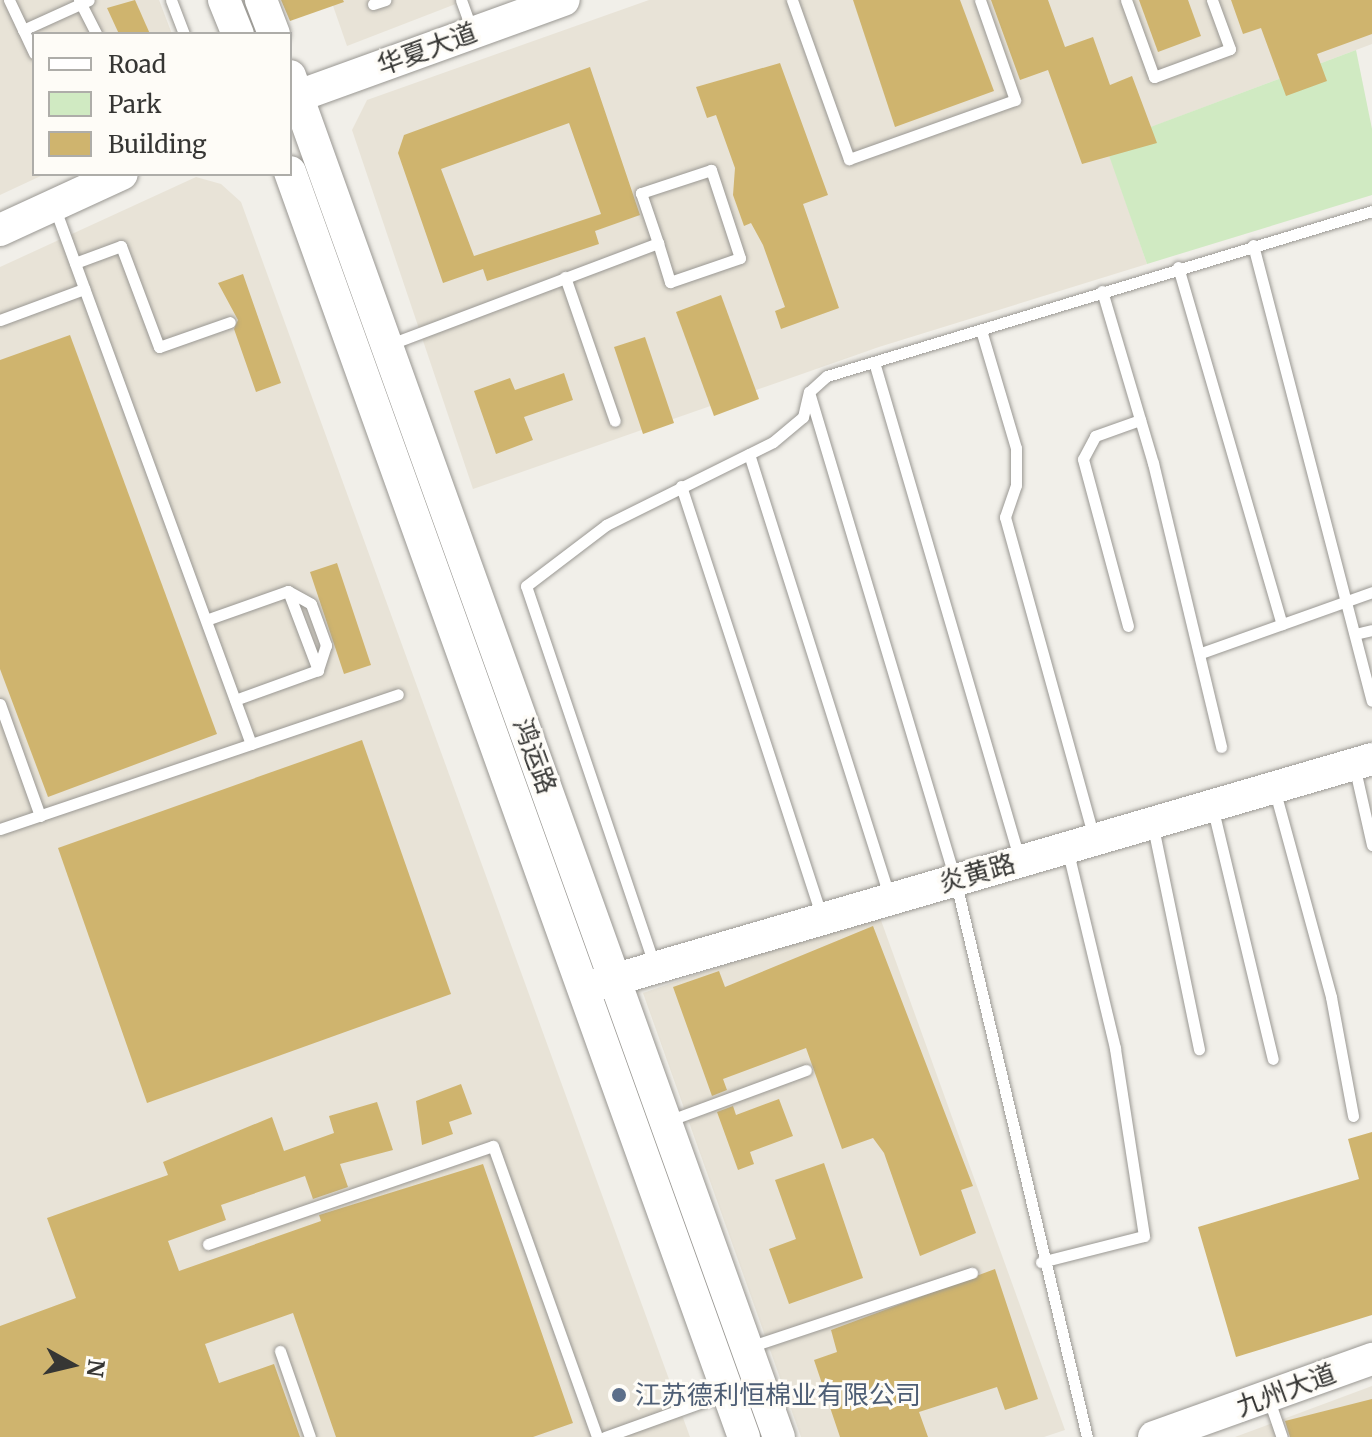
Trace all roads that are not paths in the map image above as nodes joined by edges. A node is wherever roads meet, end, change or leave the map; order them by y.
1 (9, 0) edge
2 (171, 0) edge
3 (224, 0) edge
4 (261, 0) edge
5 (461, 0) edge
6 (564, 0) edge
7 (792, 0) edge
8 (980, 0) edge
9 (1126, 0) edge
10 (1212, 0) edge
11 (83, 1) edge
12 (23, 30) junction
13 (95, 32) edge
14 (183, 32) edge
15 (237, 32) edge
16 (273, 32) edge
17 (473, 33) junction
18 (32, 49) edge
19 (293, 90) edge
20 (291, 176) edge
21 (103, 178) edge
22 (54, 206) junction
23 (1372, 211) edge
24 (0, 230) edge
25 (658, 243) junction
26 (1253, 245) junction
27 (75, 263) junction
28 (1178, 267) junction
29 (565, 277) junction
30 (84, 289) junction
31 (1102, 291) junction
32 (0, 320) edge
33 (230, 322) dead end
34 (981, 330) junction
35 (387, 345) junction
36 (874, 362) junction
37 (809, 392) junction
38 (1140, 420) junction
39 (615, 421) dead end
40 (749, 454) junction
41 (681, 486) junction
42 (1372, 592) edge
43 (1346, 600) junction
44 (206, 620) junction
45 (1282, 624) junction
46 (1128, 626) dead end
47 (1372, 630) edge
48 (1355, 634) junction
49 (1201, 653) junction
50 (398, 694) dead end
51 (235, 700) junction
52 (1372, 701) edge
53 (0, 704) edge
54 (251, 744) junction
55 (1221, 747) dead end
56 (1363, 762) edge
57 (1274, 787) junction
58 (1212, 805) junction
59 (40, 816) junction
60 (1152, 823) junction
61 (0, 829) edge
62 (1079, 838) junction
63 (1372, 845) edge
64 (1020, 861) junction
65 (955, 879) junction
66 (890, 897) junction
67 (822, 917) junction
68 (654, 964) junction
69 (614, 975) junction
70 (585, 991) junction
71 (1199, 1049) dead end
72 (1273, 1059) dead end
73 (806, 1070) dead end
74 (1353, 1116) dead end
75 (666, 1122) junction
76 (635, 1133) junction
77 (208, 1244) dead end
78 (1041, 1262) junction
79 (972, 1273) dead end
80 (747, 1348) junction
81 (280, 1351) dead end
82 (715, 1358) junction
83 (1372, 1359) edge
84 (759, 1382) junction
85 (729, 1393) junction
86 (1268, 1396) junction
87 (310, 1437) edge
88 (597, 1437) edge
89 (605, 1437) edge
90 (744, 1437) edge
91 (779, 1437) edge
92 (1087, 1437) edge
93 (1154, 1437) edge
94 (1282, 1437) edge

1 - 12 lane
2 - 14 lane
3 - 15 street
4 - 16 street
5 - 17 lane
6 - 17 street, 华夏大道
7 - 8 lane
9 - 10 lane
11 - 12 lane
11 - 13 lane
12 - 18 lane
17 - 19 street, 华夏大道
19 - 35 street, 鸿运路
20 - 70 street, 鸿运路
21 - 22 street
22 - 24 street
22 - 27 lane
23 - 26 lane
25 - 25 lane
25 - 29 lane
26 - 28 lane
26 - 43 lane
27 - 30 lane
27 - 33 lane
28 - 31 lane
28 - 45 lane
29 - 35 lane
29 - 39 lane
30 - 32 lane
30 - 44 lane
31 - 34 lane
31 - 38 lane
34 - 36 lane
34 - 62 lane
35 - 69 street, 鸿运路
36 - 37 lane
36 - 64 lane
37 - 40 lane
37 - 65 lane
38 - 46 lane
38 - 49 lane
40 - 41 lane
40 - 66 lane
41 - 67 lane
41 - 68 lane
42 - 43 lane
43 - 45 lane
43 - 48 lane
44 - 51 lane
44 - 51 lane
45 - 49 lane
47 - 48 lane
48 - 52 lane
49 - 55 lane
50 - 54 lane
51 - 54 lane
53 - 59 lane
54 - 59 lane
56 - 57 street, 炎黄路
56 - 63 lane
57 - 58 street, 炎黄路
57 - 74 lane
58 - 60 street, 炎黄路
58 - 72 lane
59 - 61 lane
60 - 62 street, 炎黄路
60 - 71 lane
62 - 64 street, 炎黄路
62 - 78 lane
64 - 65 street, 炎黄路
65 - 66 street, 炎黄路
65 - 78 lane
66 - 67 street, 炎黄路
67 - 68 street, 炎黄路
68 - 69 street, 炎黄路
69 - 70 street, 炎黄路
69 - 75 street, 鸿运路
70 - 76 street, 鸿运路
73 - 75 lane
75 - 76 lane
75 - 80 street, 鸿运路
76 - 82 street, 鸿运路
77 - 88 lane
78 - 92 lane
79 - 80 lane
80 - 82 lane
80 - 84 street, 鸿运路
81 - 87 lane
82 - 85 street, 鸿运路
83 - 86 street, 九州大道
84 - 85 lane
84 - 91 street, 鸿运路
85 - 89 lane
85 - 90 street, 鸿运路
86 - 93 street, 九州大道
86 - 94 lane

